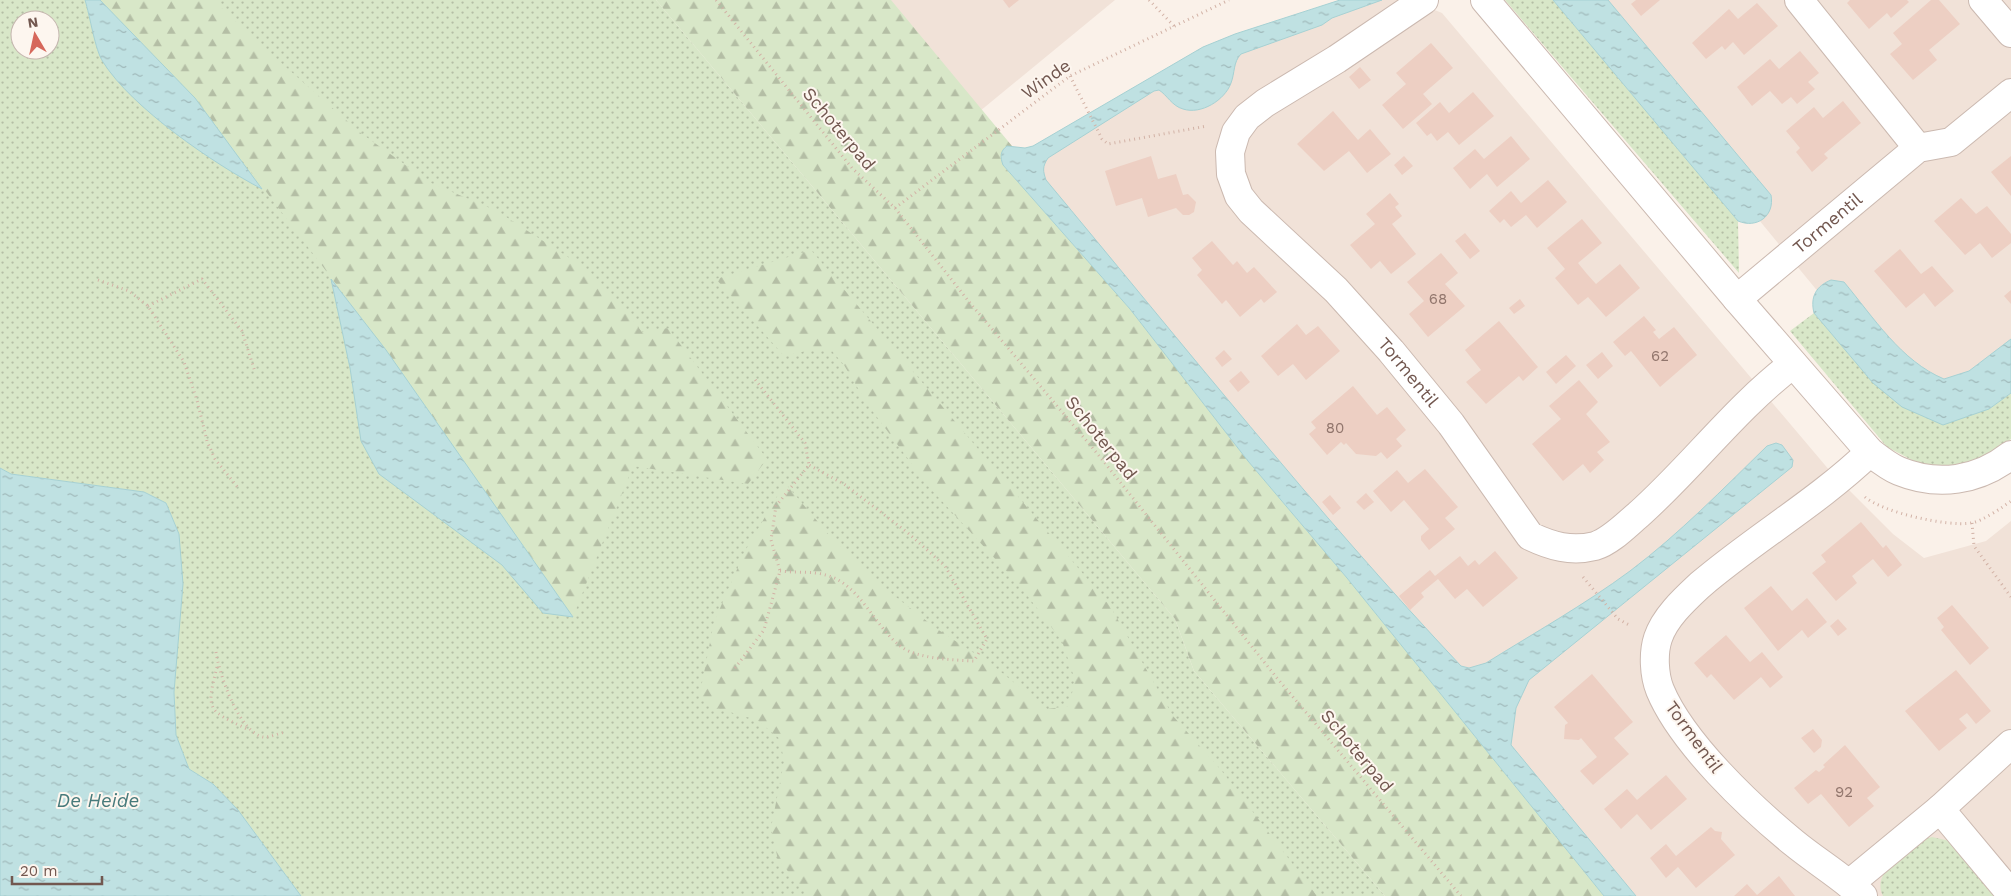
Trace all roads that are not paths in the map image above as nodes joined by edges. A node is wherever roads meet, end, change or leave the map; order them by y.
1 (1424, 0) edge
2 (1485, 0) edge
3 (1799, 0) edge
4 (1983, 0) edge
5 (2011, 33) edge
6 (2011, 93) edge
7 (1918, 148) junction
8 (1737, 299) junction
9 (1793, 364) junction
10 (1870, 452) junction
11 (2008, 458) edge
12 (2011, 744) edge
13 (1940, 810) junction
14 (1856, 890) edge
15 (2011, 894) edge

1 - 9 street, Tormentil
2 - 8 street
3 - 7 street
4 - 5 street
6 - 7 street, Tormentil
7 - 8 street, Tormentil
8 - 9 street
9 - 10 street
10 - 11 street
10 - 14 street, Tormentil
12 - 13 street, Tormentil
13 - 14 street, Tormentil
13 - 15 street

